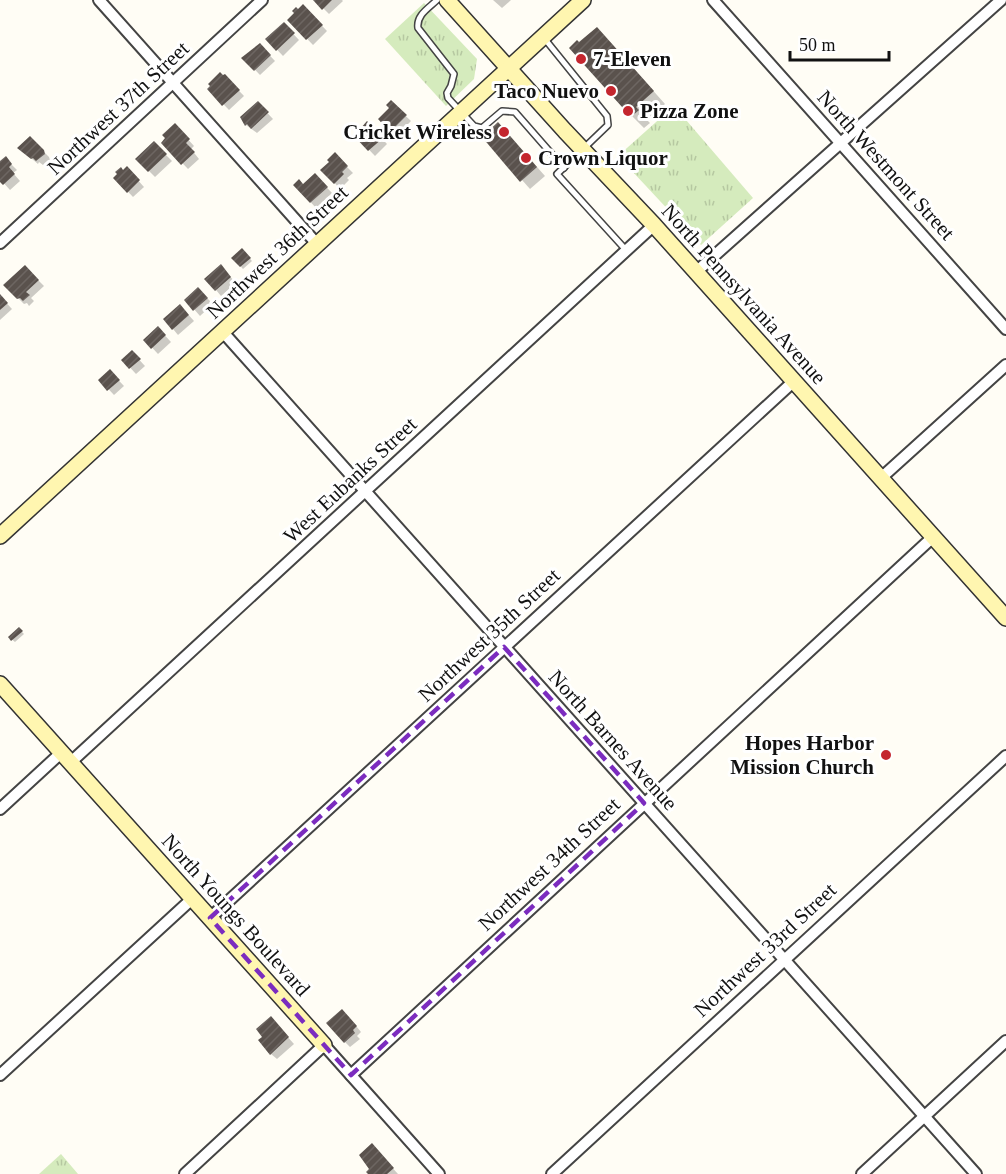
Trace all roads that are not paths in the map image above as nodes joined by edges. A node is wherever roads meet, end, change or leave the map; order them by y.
1 (99, 0) edge
2 (262, 0) edge
3 (437, 0) edge
4 (447, 0) edge
5 (584, 0) edge
6 (713, 0) edge
7 (1001, 0) edge
8 (543, 36) junction
9 (509, 67) junction
10 (174, 82) junction
11 (461, 111) junction
12 (840, 143) junction
13 (584, 150) junction
14 (564, 168) junction
15 (654, 225) junction
16 (0, 243) edge
17 (317, 244) junction
18 (626, 250) junction
19 (696, 272) junction
20 (1006, 329) edge
21 (222, 331) junction
22 (1006, 365) edge
23 (794, 381) junction
24 (881, 478) junction
25 (366, 492) junction
26 (0, 536) edge
27 (934, 537) junction
28 (1006, 618) edge
29 (504, 646) junction
30 (0, 684) edge
31 (1006, 756) edge
32 (67, 757) junction
33 (644, 803) junction
34 (0, 809) edge
35 (193, 898) junction
36 (210, 918) junction
37 (784, 959) junction
38 (1006, 1041) edge
39 (324, 1046) junction
40 (0, 1075) edge
41 (351, 1075) junction
42 (924, 1116) junction
43 (185, 1174) edge
44 (440, 1174) edge
45 (552, 1174) edge
46 (862, 1174) edge
47 (976, 1174) edge

1 - 10 street
2 - 10 street, Northwest 37th Street
3 - 11 lane
4 - 9 street, North Pennsylvania Avenue
5 - 8 street, Northwest 36th Street
6 - 12 street, North Westmont Street
7 - 12 street
8 - 9 street, Northwest 36th Street
8 - 13 lane
9 - 11 street, Northwest 36th Street
9 - 13 street, North Pennsylvania Avenue
10 - 16 street, Northwest 37th Street
10 - 17 street
11 - 14 lane
11 - 17 street, Northwest 36th Street
12 - 19 street
12 - 20 street, North Westmont Street
13 - 14 lane
13 - 15 street, North Pennsylvania Avenue
14 - 18 lane
15 - 18 street, West Eubanks Street
15 - 19 street, North Pennsylvania Avenue
17 - 21 street, Northwest 36th Street
18 - 25 street, West Eubanks Street
19 - 23 street, North Pennsylvania Avenue
21 - 25 street, North Barnes Avenue
21 - 26 street, Northwest 36th Street
22 - 24 street
23 - 24 street, North Pennsylvania Avenue
23 - 29 street, Northwest 35th Street
24 - 27 street, North Pennsylvania Avenue
25 - 29 street, North Barnes Avenue
25 - 32 street, West Eubanks Street
27 - 28 street, North Pennsylvania Avenue
27 - 33 street, Northwest 34th Street
29 - 33 street, North Barnes Avenue
29 - 36 street, Northwest 35th Street
30 - 32 street, North Youngs Boulevard
31 - 37 street, Northwest 33rd Street
32 - 34 street, West Eubanks Street
32 - 35 street, North Youngs Boulevard
33 - 37 street, North Barnes Avenue
33 - 41 street, Northwest 34th Street
35 - 36 street, North Youngs Boulevard
35 - 40 street
36 - 39 street, North Youngs Boulevard
37 - 42 street, North Barnes Avenue
37 - 45 street, Northwest 33rd Street
38 - 42 street
39 - 41 street, North Youngs Boulevard
39 - 43 street
41 - 44 street, North Youngs Boulevard
42 - 46 street
42 - 47 street, North Barnes Avenue

